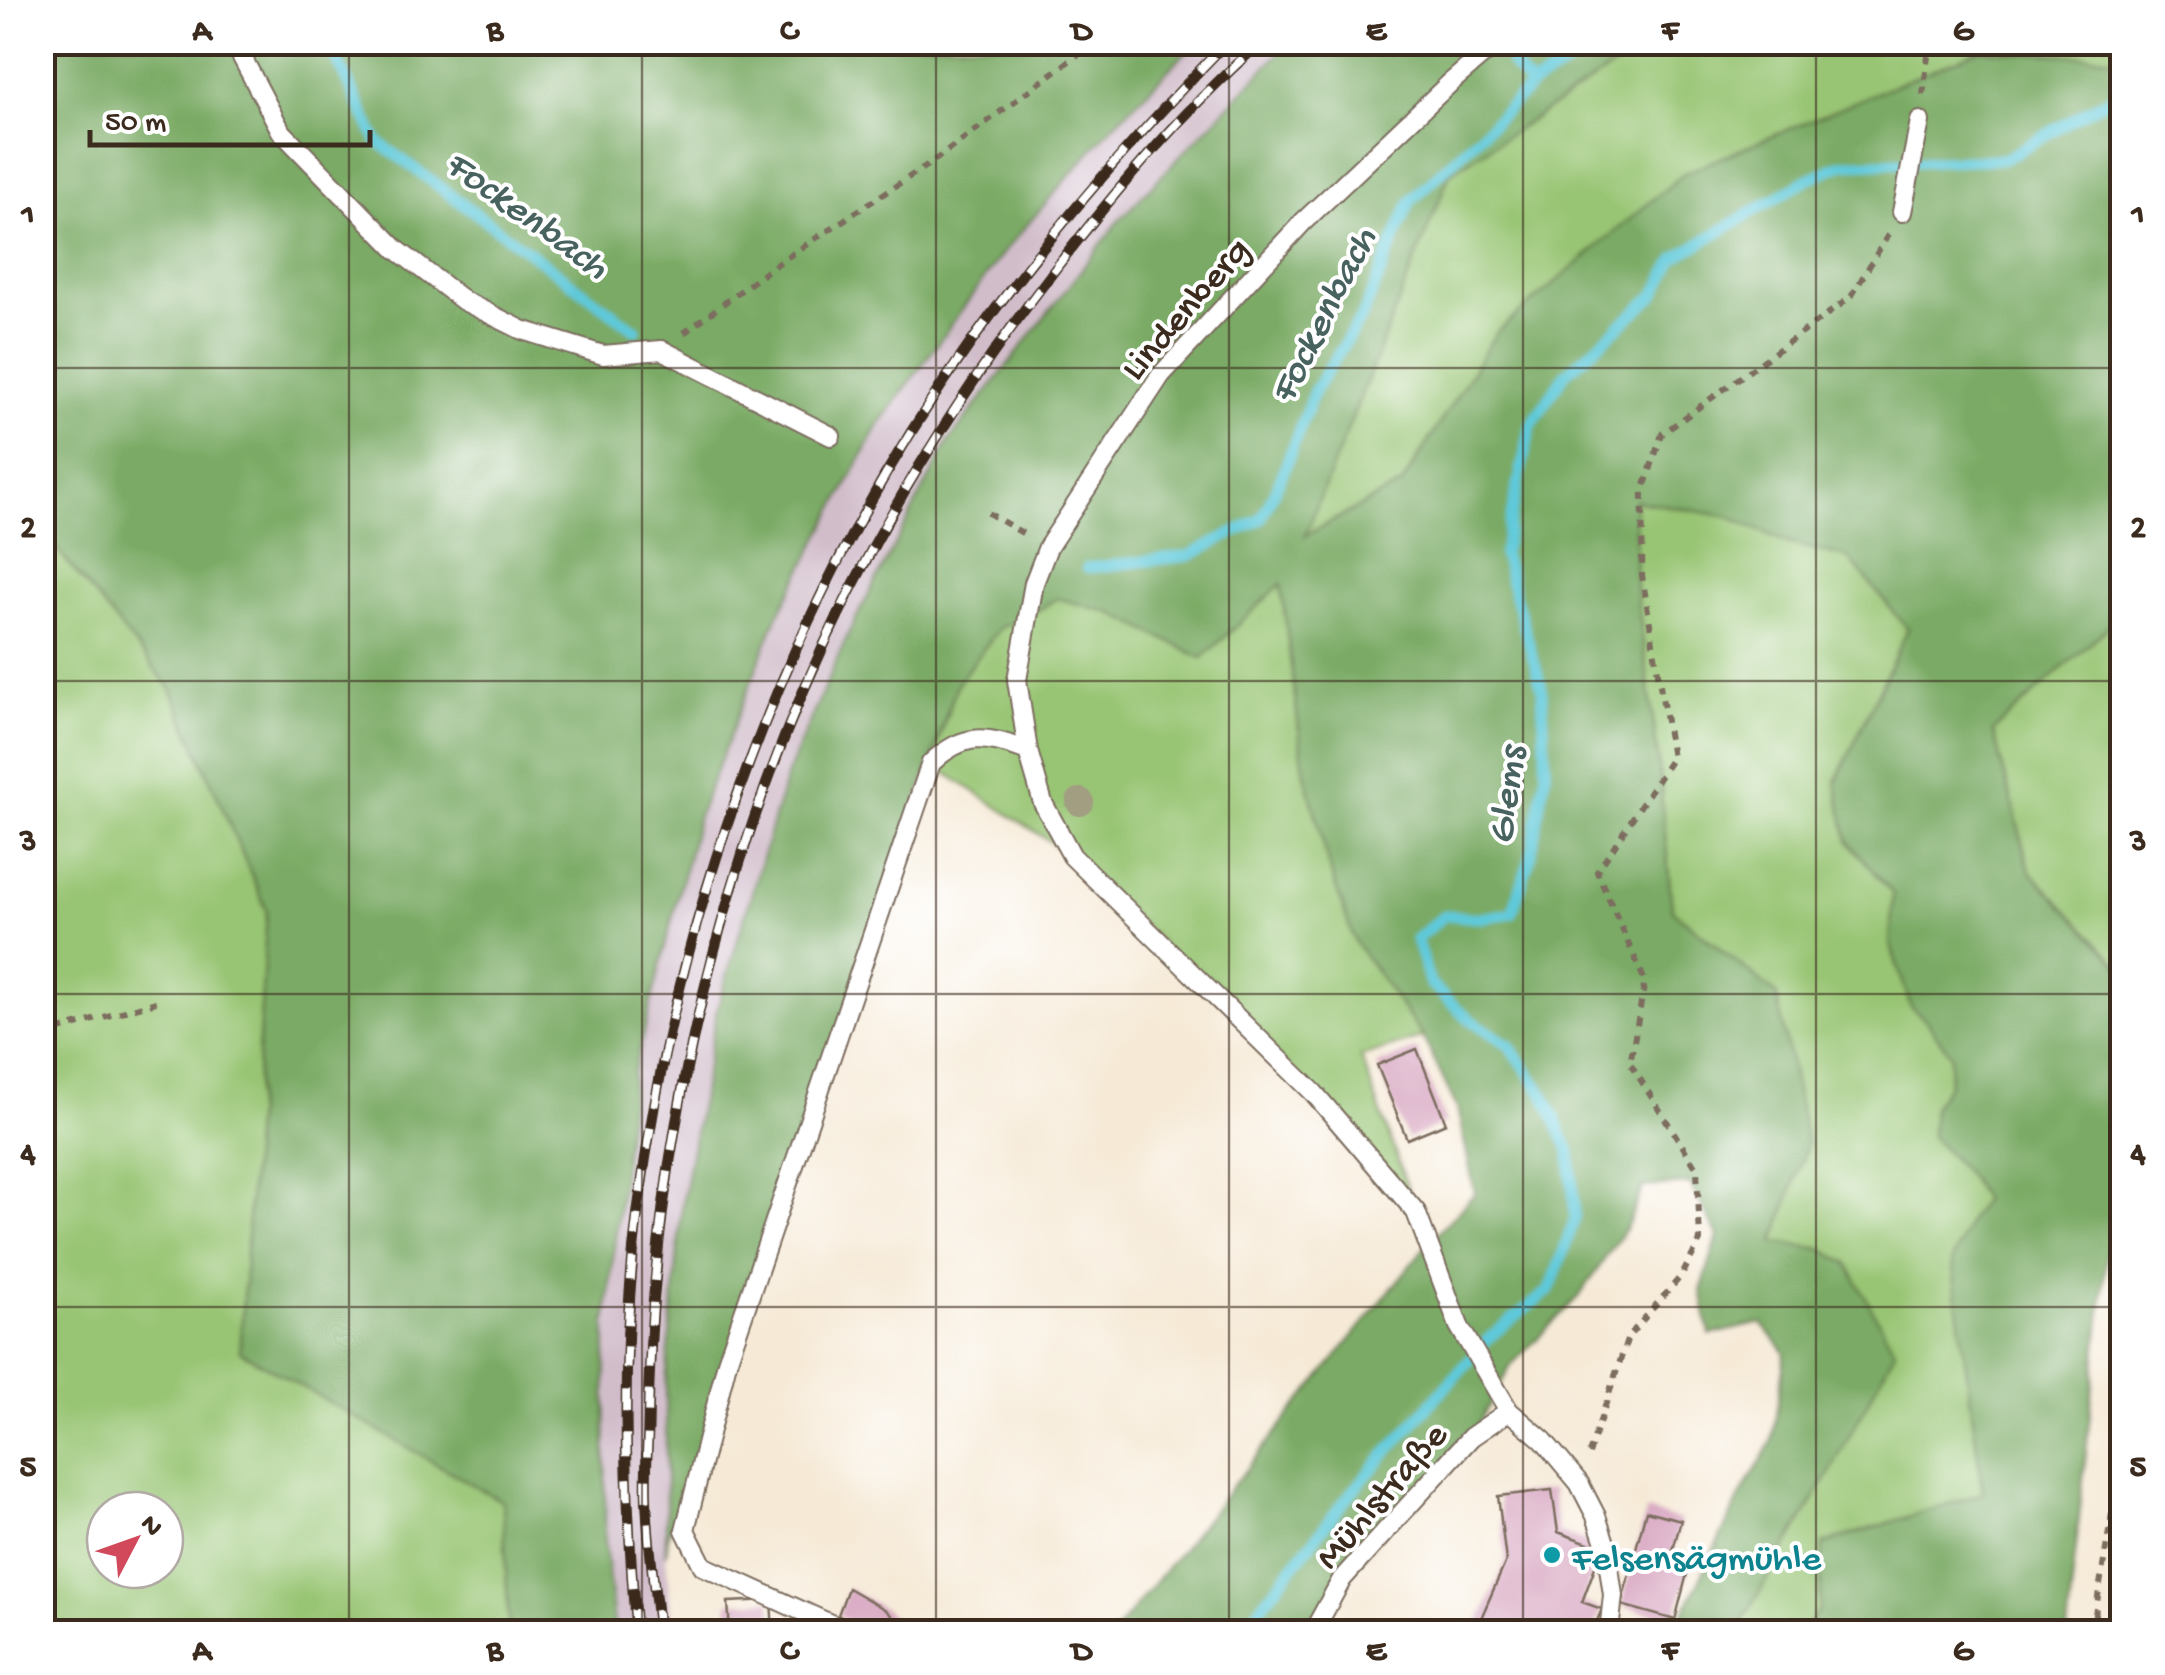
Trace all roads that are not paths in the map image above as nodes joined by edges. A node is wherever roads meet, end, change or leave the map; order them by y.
1 (234, 42) edge
2 (1498, 42) edge
3 (1920, 121) road end
4 (1902, 212) road end
5 (830, 436) dead end
6 (1028, 750) junction
7 (1510, 1411) junction
8 (848, 1632) edge
9 (1312, 1632) edge
10 (1609, 1632) edge

1 - 5 lane
2 - 6 lane, Lindenberg
3 - 4 lane
6 - 7 lane
6 - 8 lane
7 - 9 lane, Mühlstraße
7 - 10 lane

